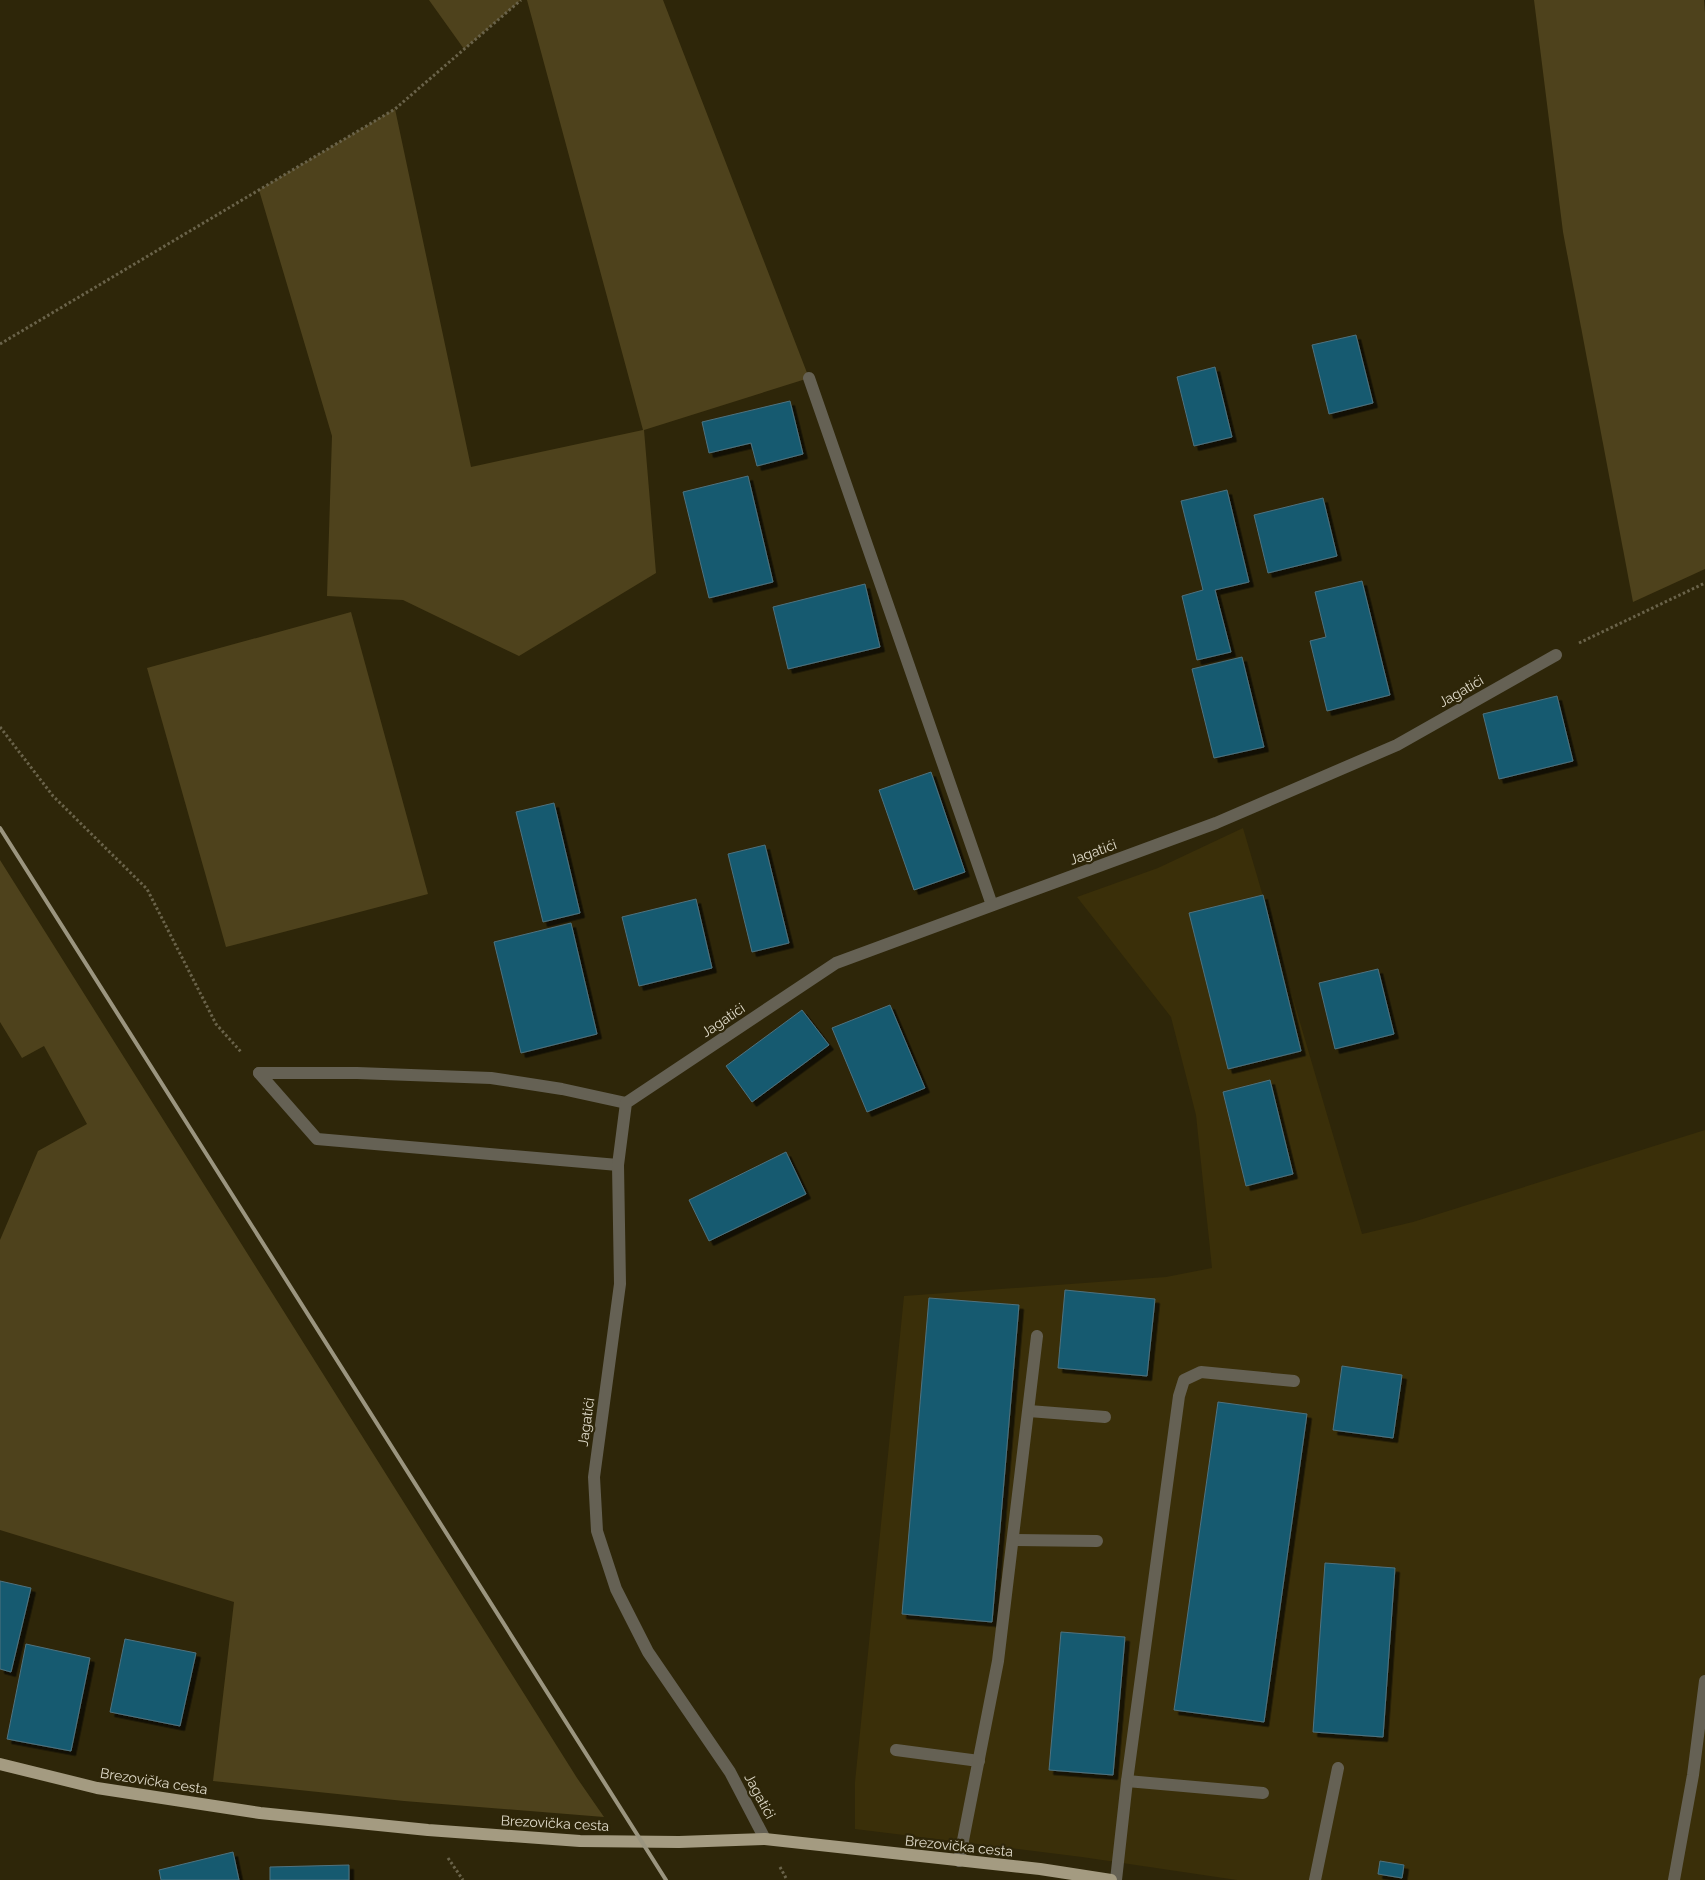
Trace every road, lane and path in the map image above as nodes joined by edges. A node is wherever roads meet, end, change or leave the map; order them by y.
1 (520, 0) edge
2 (0, 344) edge
3 (809, 378) dead end
4 (1705, 583) edge
5 (1556, 654) joint
6 (0, 727) edge
7 (992, 905) junction
8 (259, 1072) junction
9 (626, 1103) junction
10 (618, 1164) junction
11 (1037, 1336) dead end
12 (1294, 1381) dead end
13 (1029, 1411) junction
14 (1105, 1417) dead end
15 (1013, 1540) junction
16 (1097, 1541) dead end
17 (1705, 1680) edge
18 (896, 1750) dead end
19 (979, 1761) junction
20 (0, 1764) edge
21 (1338, 1768) dead end
22 (1127, 1781) junction
23 (1263, 1793) dead end
24 (765, 1839) junction
25 (959, 1861) junction
26 (1112, 1880) edge
27 (1116, 1880) edge
28 (1315, 1880) edge
29 (1674, 1880) edge

1 - 2 path
3 - 7 street
4 - 5 path
5 - 7 street, Jagatići
6 - 8 path
7 - 9 street, Jagatići
8 - 9 street
8 - 10 street
9 - 10 street, Jagatići
10 - 24 street, Jagatići
11 - 13 street
12 - 22 street
13 - 14 street
13 - 15 street
15 - 16 street
15 - 19 street
17 - 29 street
18 - 19 street
19 - 25 street
20 - 24 main road, Brezovička cesta
21 - 28 street
22 - 23 street
22 - 27 street
24 - 25 main road, Brezovička cesta
25 - 26 main road, Brezovička cesta

